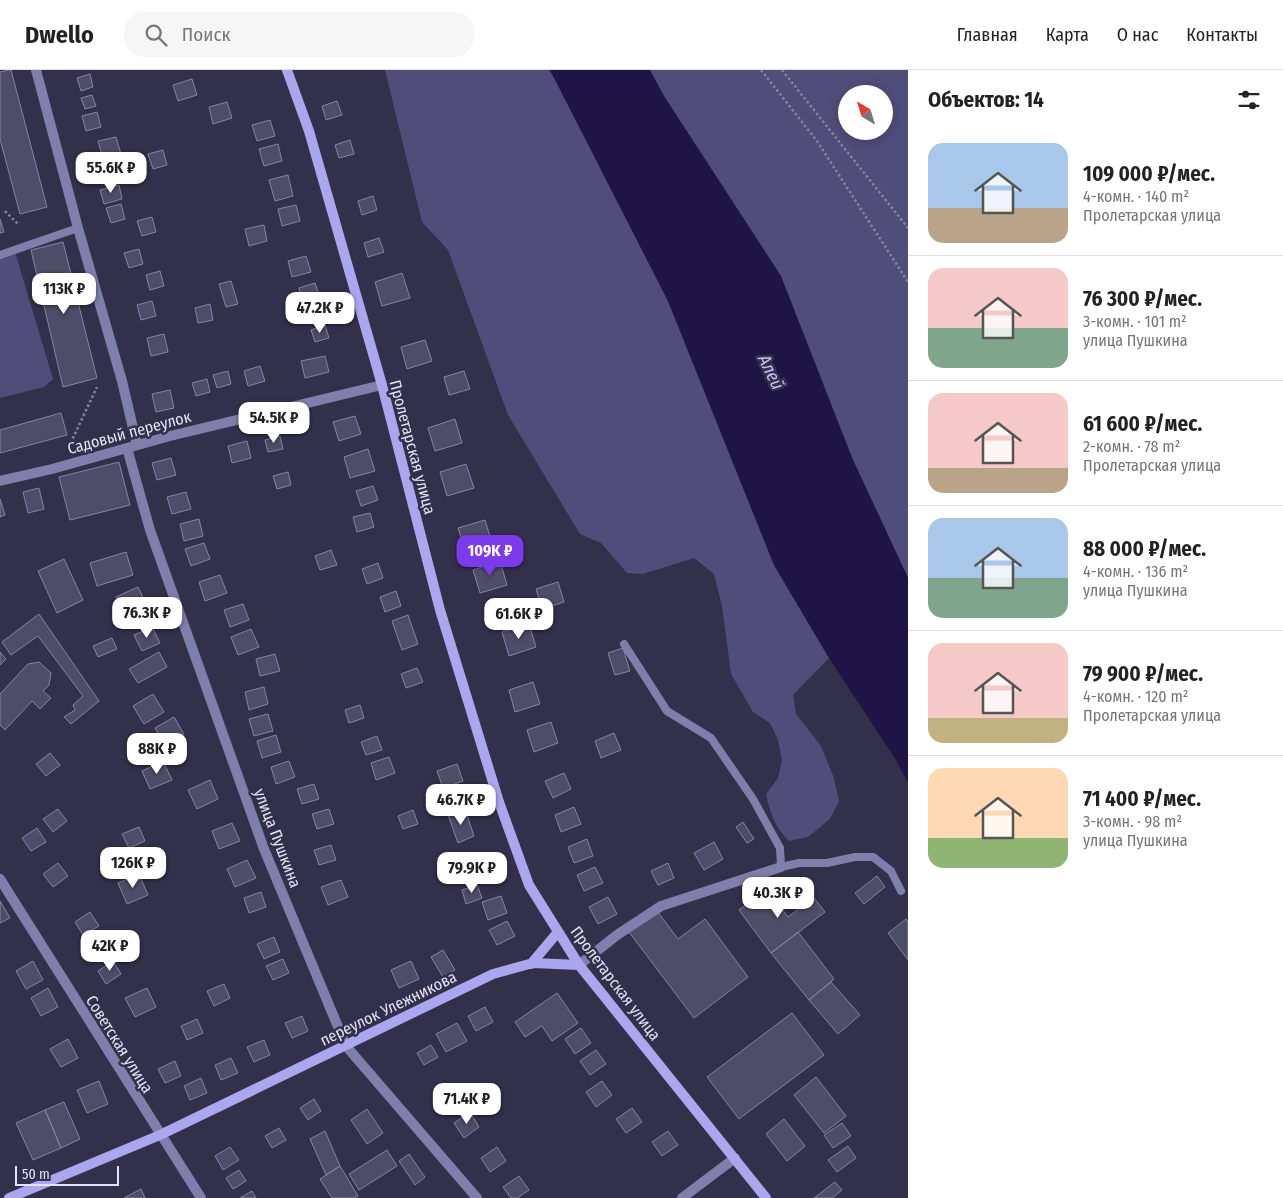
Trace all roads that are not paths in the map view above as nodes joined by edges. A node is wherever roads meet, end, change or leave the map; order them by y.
1 (36, 70) edge
2 (287, 70) edge
3 (78, 228) junction
4 (0, 255) edge
5 (382, 385) junction
6 (132, 447) junction
7 (0, 481) edge
8 (624, 644) dead end
9 (781, 866) junction
10 (0, 880) edge
11 (901, 891) dead end
12 (558, 932) junction
13 (531, 964) junction
14 (579, 965) junction
15 (346, 1046) junction
16 (160, 1135) junction
17 (735, 1158) junction
18 (9, 1198) edge
19 (201, 1198) edge
20 (477, 1198) edge
21 (682, 1198) edge
22 (766, 1198) edge

1 - 3 street, улица Пушкина
2 - 5 street, Пролетарская улица
3 - 4 lane
3 - 6 street, улица Пушкина
5 - 6 street, Садовый переулок
5 - 12 street, Пролетарская улица
6 - 7 street, Садовый переулок
6 - 15 street, улица Пушкина
8 - 9 lane
9 - 11 lane
9 - 14 street
10 - 16 street, Советская улица
12 - 13 street
12 - 14 street, Пролетарская улица
13 - 14 street, переулок Улежникова
13 - 15 street, переулок Улежникова
14 - 17 street, Пролетарская улица
15 - 16 street, переулок Улежникова
15 - 20 street, улица Пушкина
16 - 18 street, переулок Улежникова
16 - 19 street, Советская улица
17 - 21 street
17 - 22 street, Пролетарская улица

